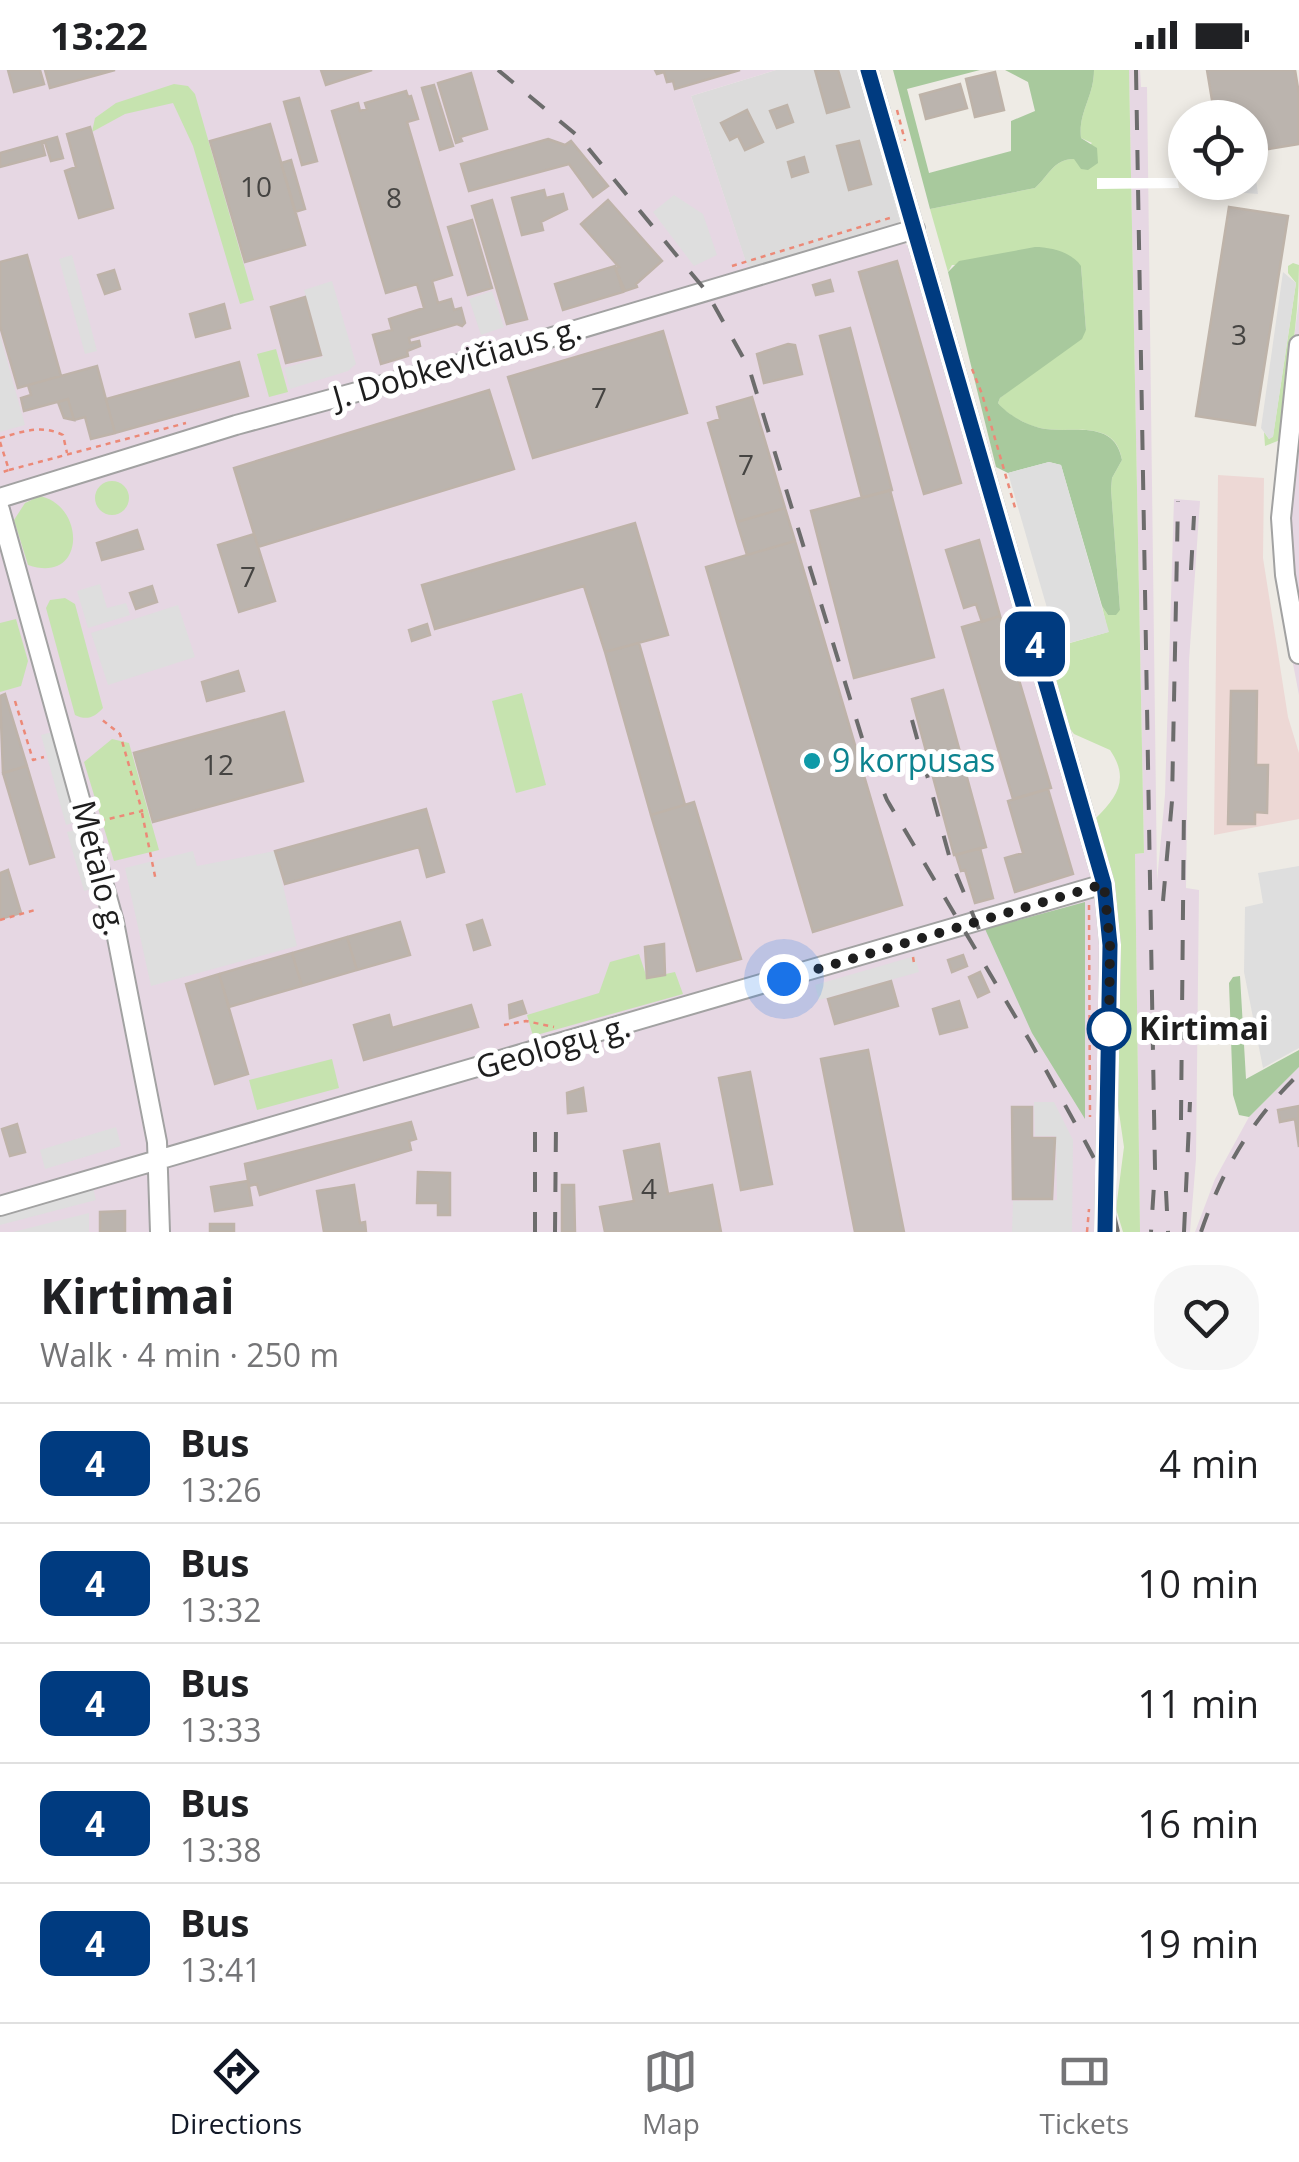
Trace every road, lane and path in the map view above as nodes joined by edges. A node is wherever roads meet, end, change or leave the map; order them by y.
1 (868, 70) edge
2 (894, 102) dead end
3 (909, 152) dead end
4 (893, 217) dead end
5 (914, 229) junction
6 (720, 270) dead end
7 (1299, 345) edge
8 (968, 360) dead end
9 (193, 421) dead end
10 (0, 440) edge
11 (68, 455) junction
12 (9, 470) junction
13 (0, 472) edge
14 (0, 498) edge
15 (0, 510) edge
16 (1016, 510) dead end
17 (1299, 654) edge
18 (15, 702) dead end
19 (101, 720) dead end
20 (44, 757) dead end
21 (142, 811) junction
22 (88, 824) junction
23 (156, 881) dead end
24 (1104, 884) junction
25 (1084, 890) junction
26 (35, 910) dead end
27 (0, 920) edge
28 (504, 1026) dead end
29 (566, 1029) dead end
30 (1107, 1137) junction
31 (158, 1162) junction
32 (0, 1206) edge
33 (160, 1232) edge
34 (1105, 1232) edge

1 - 5 street
2 - 3 path
4 - 6 path
5 - 14 street, J. Dobkevičiaus g.
5 - 24 street
7 - 17 street
8 - 16 path
9 - 11 path
10 - 11 path
10 - 12 path
11 - 12 path
12 - 13 path
15 - 22 street, Metalo g.
18 - 20 path
19 - 21 path
21 - 22 path
21 - 23 path
22 - 31 street, Metalo g.
24 - 25 street, Geologų g.
24 - 30 street
25 - 30 path
25 - 31 street, Geologų g.
26 - 27 path
28 - 29 path
30 - 34 street
31 - 32 street, Geologų g.
31 - 33 street, Metalo g.

